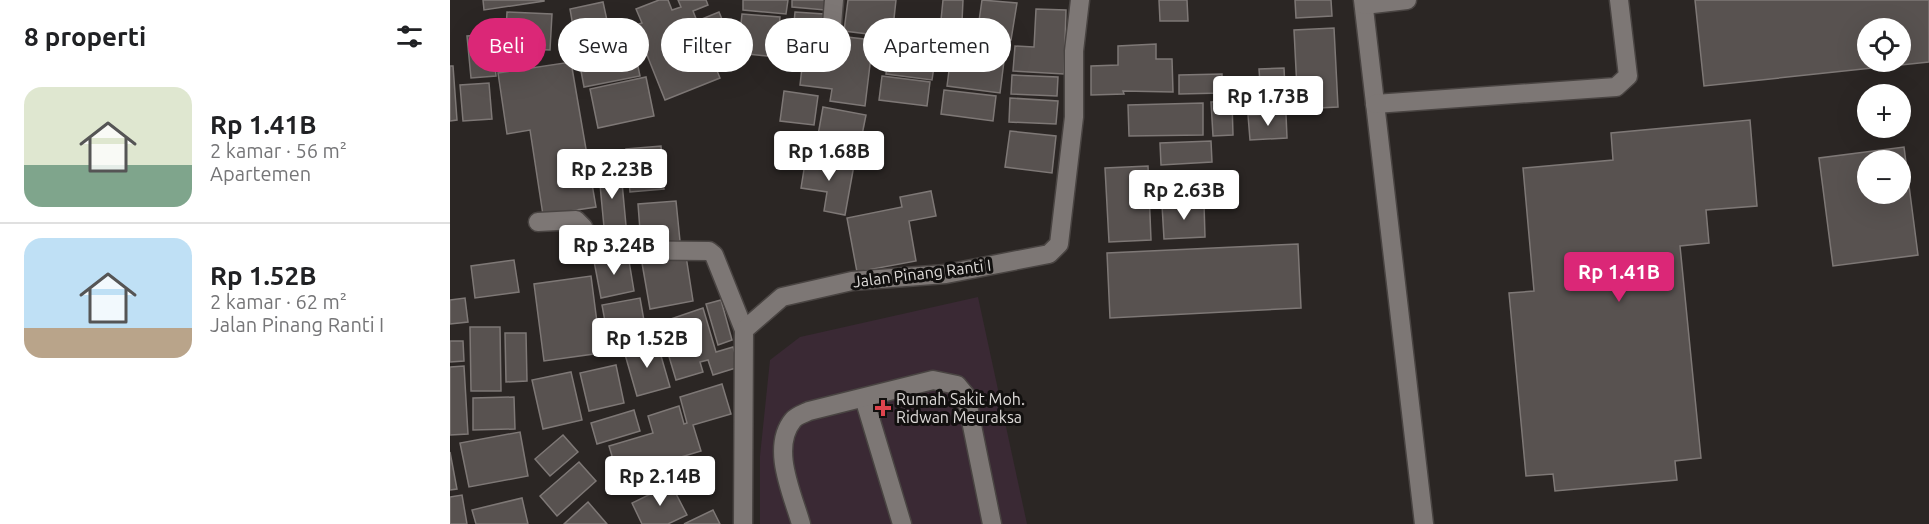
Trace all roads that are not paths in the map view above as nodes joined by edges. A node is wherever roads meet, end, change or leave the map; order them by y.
1 (834, 0) edge
2 (1080, 0) edge
3 (1407, 0) edge
4 (1619, 0) edge
5 (1364, 3) edge
6 (833, 18) edge
7 (1375, 104) junction
8 (538, 222) dead end
9 (744, 330) junction
10 (864, 398) junction
11 (743, 524) edge
12 (801, 524) edge
13 (902, 524) edge
14 (992, 524) edge
15 (1424, 524) edge

1 - 6 street
2 - 9 street, Jalan Pinang Ranti I
3 - 5 street
4 - 7 street
5 - 7 street
7 - 15 street
8 - 9 street
9 - 11 street
10 - 12 street
10 - 13 street
10 - 14 street

